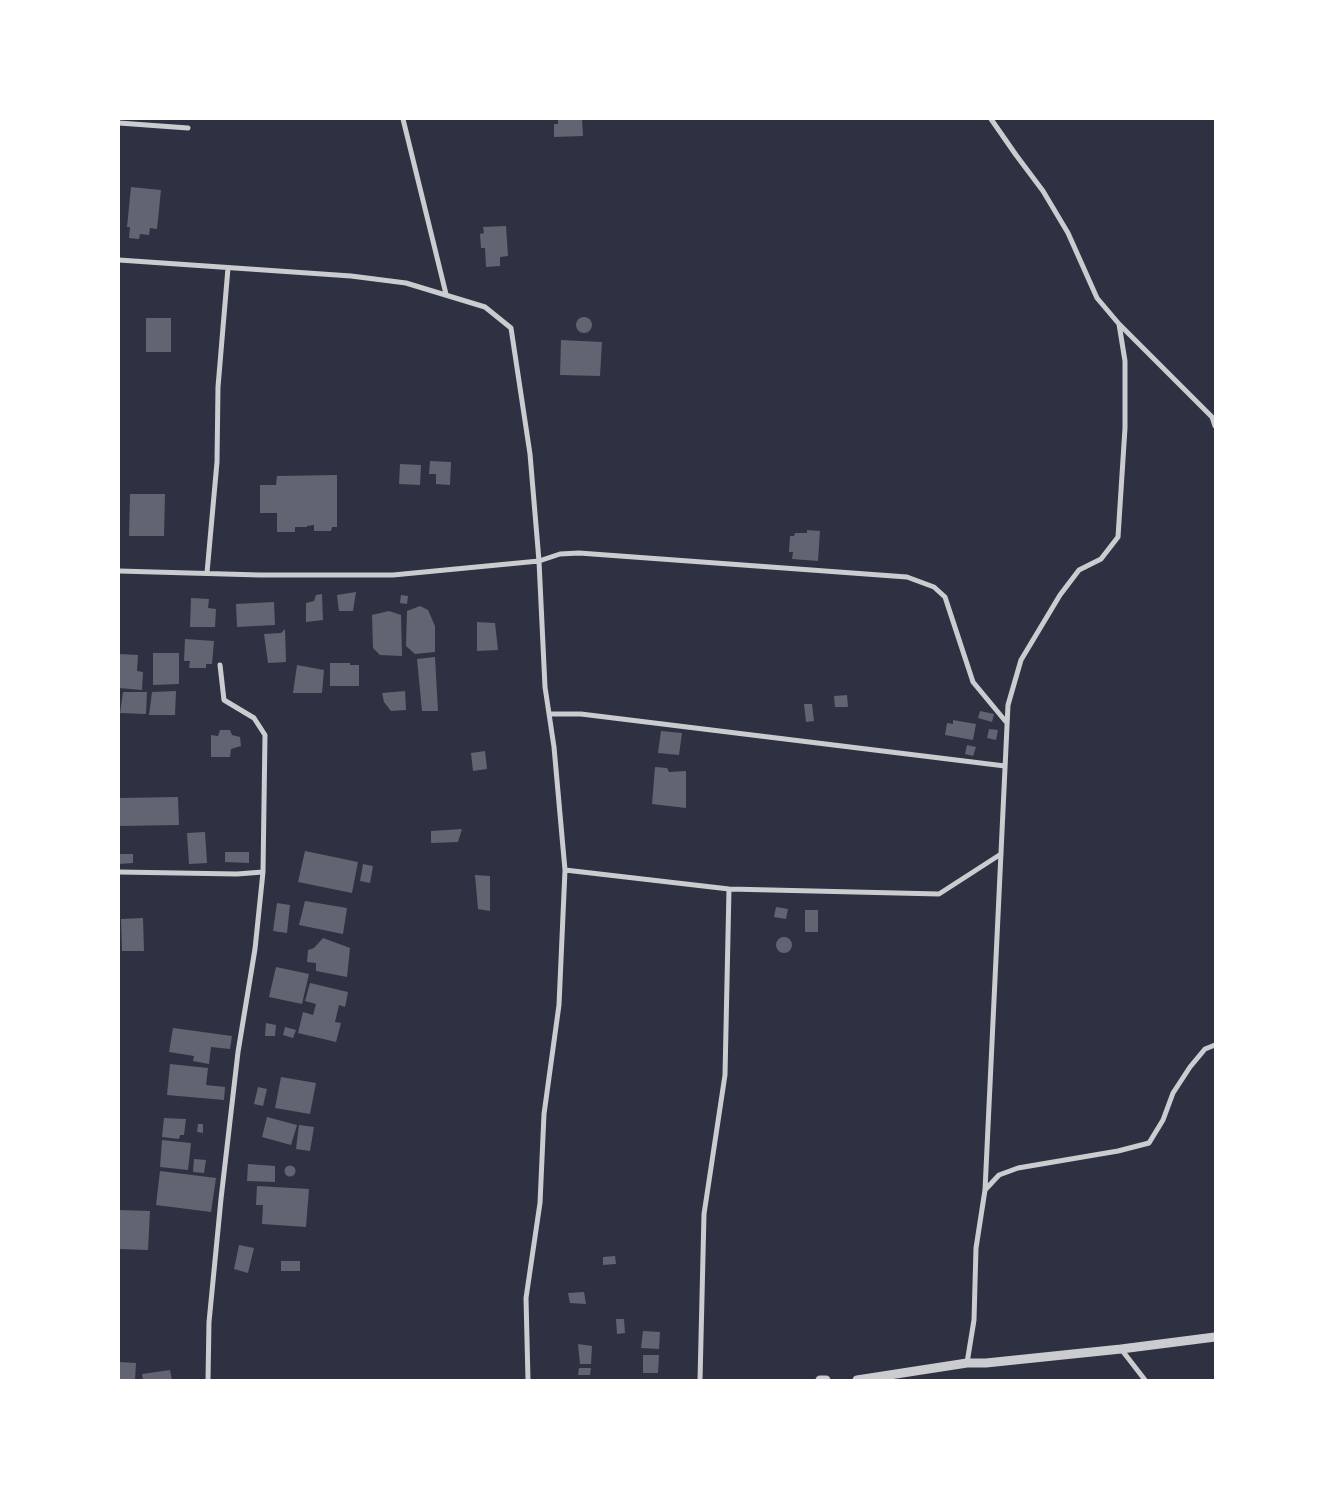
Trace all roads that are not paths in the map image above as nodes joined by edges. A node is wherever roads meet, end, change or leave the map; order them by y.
1 (403, 119) edge
2 (991, 119) edge
3 (119, 123) edge
4 (188, 128) dead end
5 (119, 260) edge
6 (228, 268) junction
7 (446, 294) junction
8 (1119, 324) junction
9 (1215, 426) edge
10 (539, 561) junction
11 (119, 570) edge
12 (207, 573) junction
13 (220, 665) dead end
14 (549, 714) junction
15 (1007, 723) junction
16 (1005, 766) junction
17 (1001, 854) junction
18 (566, 870) junction
19 (119, 872) edge
20 (263, 872) junction
21 (729, 889) junction
22 (1215, 1045) edge
23 (985, 1190) junction
24 (1215, 1336) edge
25 (1121, 1349) junction
26 (967, 1363) junction
27 (208, 1380) edge
28 (528, 1380) edge
29 (700, 1380) edge
30 (820, 1380) edge
31 (826, 1380) edge
32 (858, 1380) edge
33 (1145, 1380) edge

1 - 7 street
2 - 8 street
3 - 4 street
5 - 6 street
6 - 7 street
6 - 12 street
7 - 10 street
8 - 9 street
8 - 15 street
10 - 12 street
10 - 14 street
10 - 15 street
11 - 12 street
13 - 20 street
14 - 16 street
14 - 18 street
15 - 16 street
16 - 17 street
17 - 21 street
17 - 23 street
18 - 21 street
18 - 28 street
19 - 20 street
20 - 27 street
21 - 29 street
22 - 23 street
23 - 26 street
24 - 25 street
25 - 26 street
25 - 33 street
26 - 32 street
30 - 31 street

